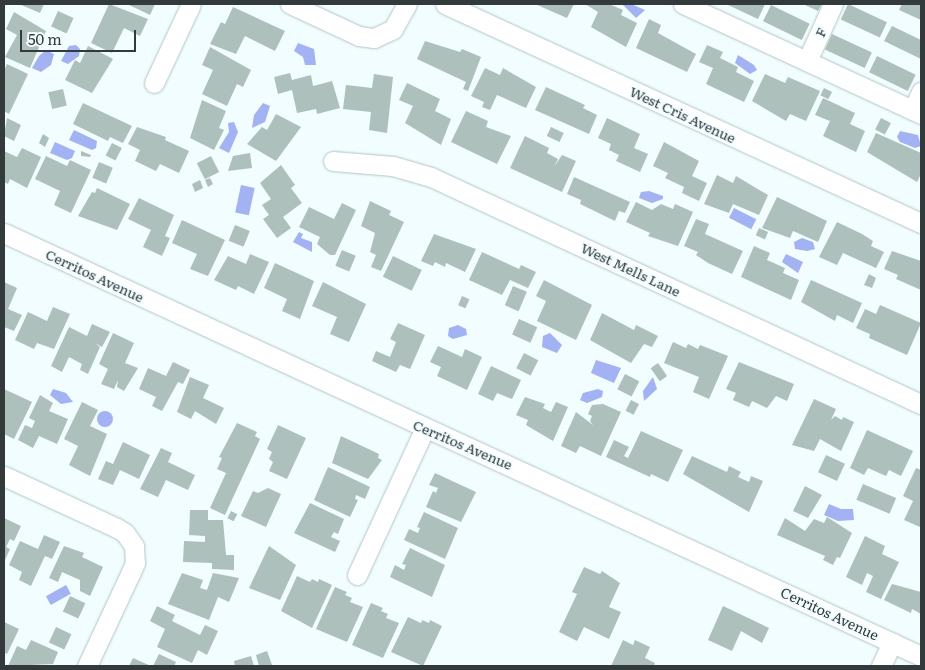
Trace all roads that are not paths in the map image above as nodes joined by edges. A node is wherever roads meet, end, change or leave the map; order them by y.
1 (191, 4) edge
2 (290, 4) edge
3 (407, 4) edge
4 (445, 4) edge
5 (682, 4) edge
6 (833, 4) edge
7 (702, 8) edge
8 (807, 60) junction
9 (154, 84) dead end
10 (921, 92) edge
11 (917, 112) edge
12 (333, 161) dead end
13 (921, 223) edge
14 (4, 233) edge
15 (921, 404) edge
16 (425, 428) junction
17 (4, 476) edge
18 (357, 575) dead end
19 (892, 642) junction
20 (921, 656) edge
21 (87, 666) edge
22 (881, 666) edge

1 - 9 street
2 - 3 street
4 - 13 street, West Cris Avenue
5 - 7 street
6 - 8 street, F
7 - 8 street
8 - 11 street
10 - 11 street
12 - 15 street, West Mells Lane
14 - 16 street, Cerritos Avenue
16 - 18 street
16 - 19 street, Cerritos Avenue
17 - 21 street
19 - 20 street, Cerritos Avenue
19 - 22 street

